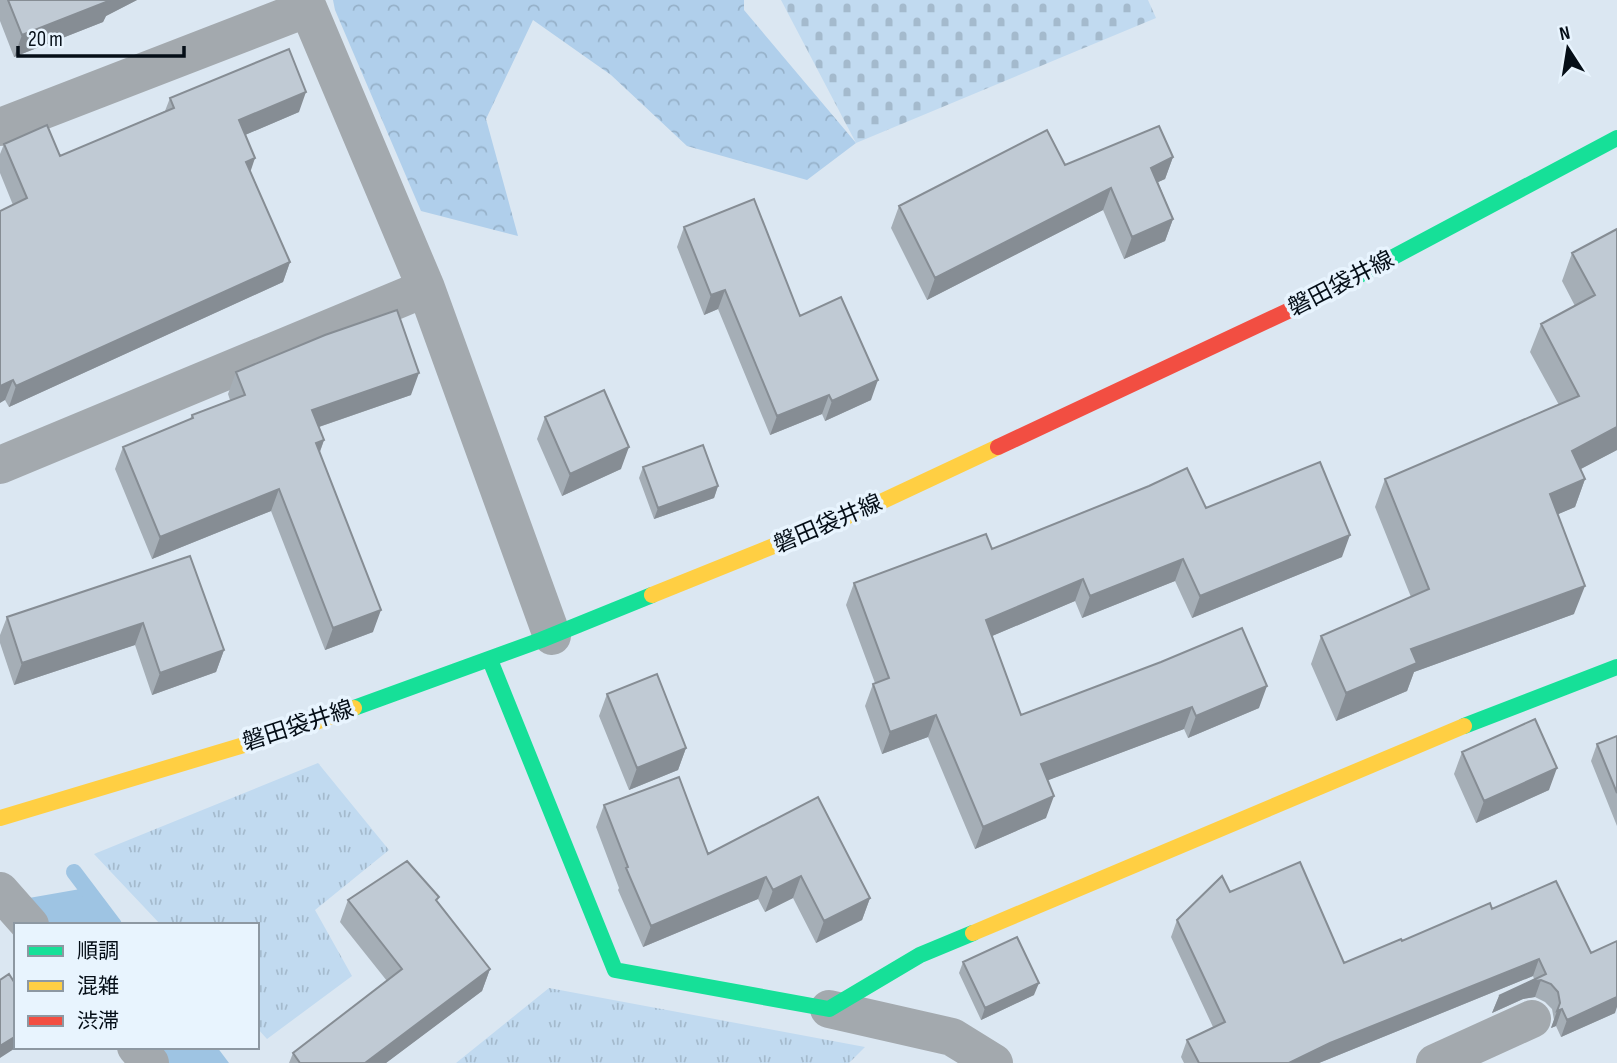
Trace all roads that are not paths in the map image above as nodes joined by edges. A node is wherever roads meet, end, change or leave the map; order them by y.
1 (305, 4) edge
2 (0, 127) edge
3 (1617, 138) edge
4 (426, 288) junction
5 (0, 465) edge
6 (552, 636) junction
7 (490, 660) junction
8 (1617, 667) edge
9 (0, 817) edge
10 (0, 891) edge
11 (28, 923) edge
12 (830, 1009) junction
13 (1532, 1019) dead end
14 (138, 1049) edge
15 (150, 1063) edge
16 (994, 1063) edge
17 (1435, 1063) edge

1 - 2 street
1 - 4 street
3 - 6 main road, 磐田袋井線
4 - 5 street
4 - 6 street
6 - 7 main road, 磐田袋井線
7 - 9 main road, 磐田袋井線
7 - 12 main road
8 - 12 main road
10 - 11 street
12 - 16 street
13 - 17 street
14 - 15 street

